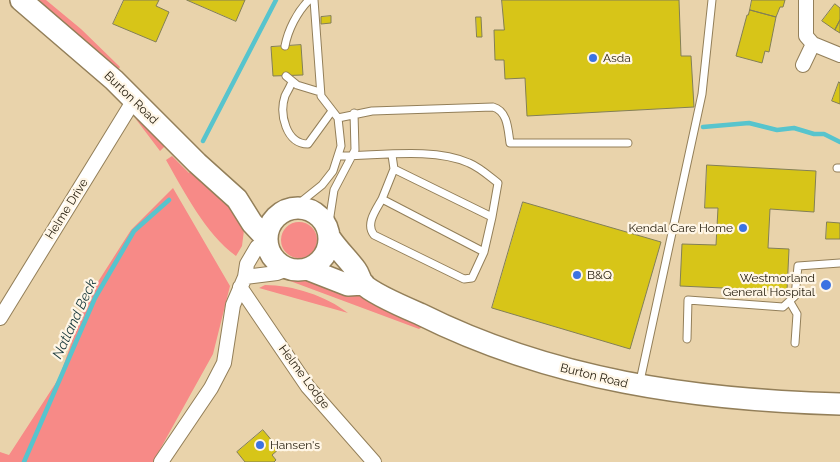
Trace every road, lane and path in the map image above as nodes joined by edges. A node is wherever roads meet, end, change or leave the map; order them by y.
1 (21, 0) edge
2 (309, 0) edge
3 (314, 0) edge
4 (712, 0) edge
5 (806, 0) edge
6 (813, 44) junction
7 (285, 46) dead end
8 (840, 55) edge
9 (803, 65) dead end
10 (286, 76) dead end
11 (292, 82) junction
12 (320, 92) junction
13 (134, 100) junction
14 (332, 111) junction
15 (354, 114) junction
16 (338, 118) junction
17 (628, 143) dead end
18 (392, 155) junction
19 (339, 156) junction
20 (353, 156) junction
21 (394, 169) junction
22 (237, 199) junction
23 (382, 199) junction
24 (288, 210) junction
25 (492, 217) junction
26 (329, 233) junction
27 (267, 240) junction
28 (484, 252) junction
29 (840, 263) edge
30 (297, 269) junction
31 (242, 282) junction
32 (364, 284) junction
33 (790, 302) junction
34 (0, 318) edge
35 (687, 338) dead end
36 (795, 344) dead end
37 (639, 387) junction
38 (840, 404) edge
39 (161, 462) edge
40 (374, 462) edge

1 - 13 main road, Burton Road
2 - 7 lane
3 - 12 lane
4 - 37 lane
5 - 6 street
6 - 8 street
6 - 9 street
10 - 11 lane
11 - 12 lane
11 - 14 lane
12 - 14 lane
13 - 22 main road, Burton Road
13 - 34 street, Helme Drive
14 - 16 lane
15 - 16 lane
15 - 17 lane
15 - 20 lane
16 - 19 lane
18 - 20 lane
18 - 21 lane
18 - 25 lane
19 - 20 lane
19 - 24 lane
20 - 26 lane
21 - 23 lane
21 - 25 lane
22 - 24 main road, Burton Road
22 - 27 main road, Burton Road
23 - 28 lane
23 - 28 lane
24 - 26 main road
24 - 27 main road
25 - 28 lane
26 - 30 main road
26 - 32 main road, Burton Road
27 - 30 main road
27 - 31 street
29 - 33 lane
30 - 31 street
30 - 32 main road, Burton Road
31 - 39 street
31 - 40 street, Helme Lodge
32 - 37 main road, Burton Road
33 - 35 lane
33 - 36 lane
37 - 38 main road, Burton Road

